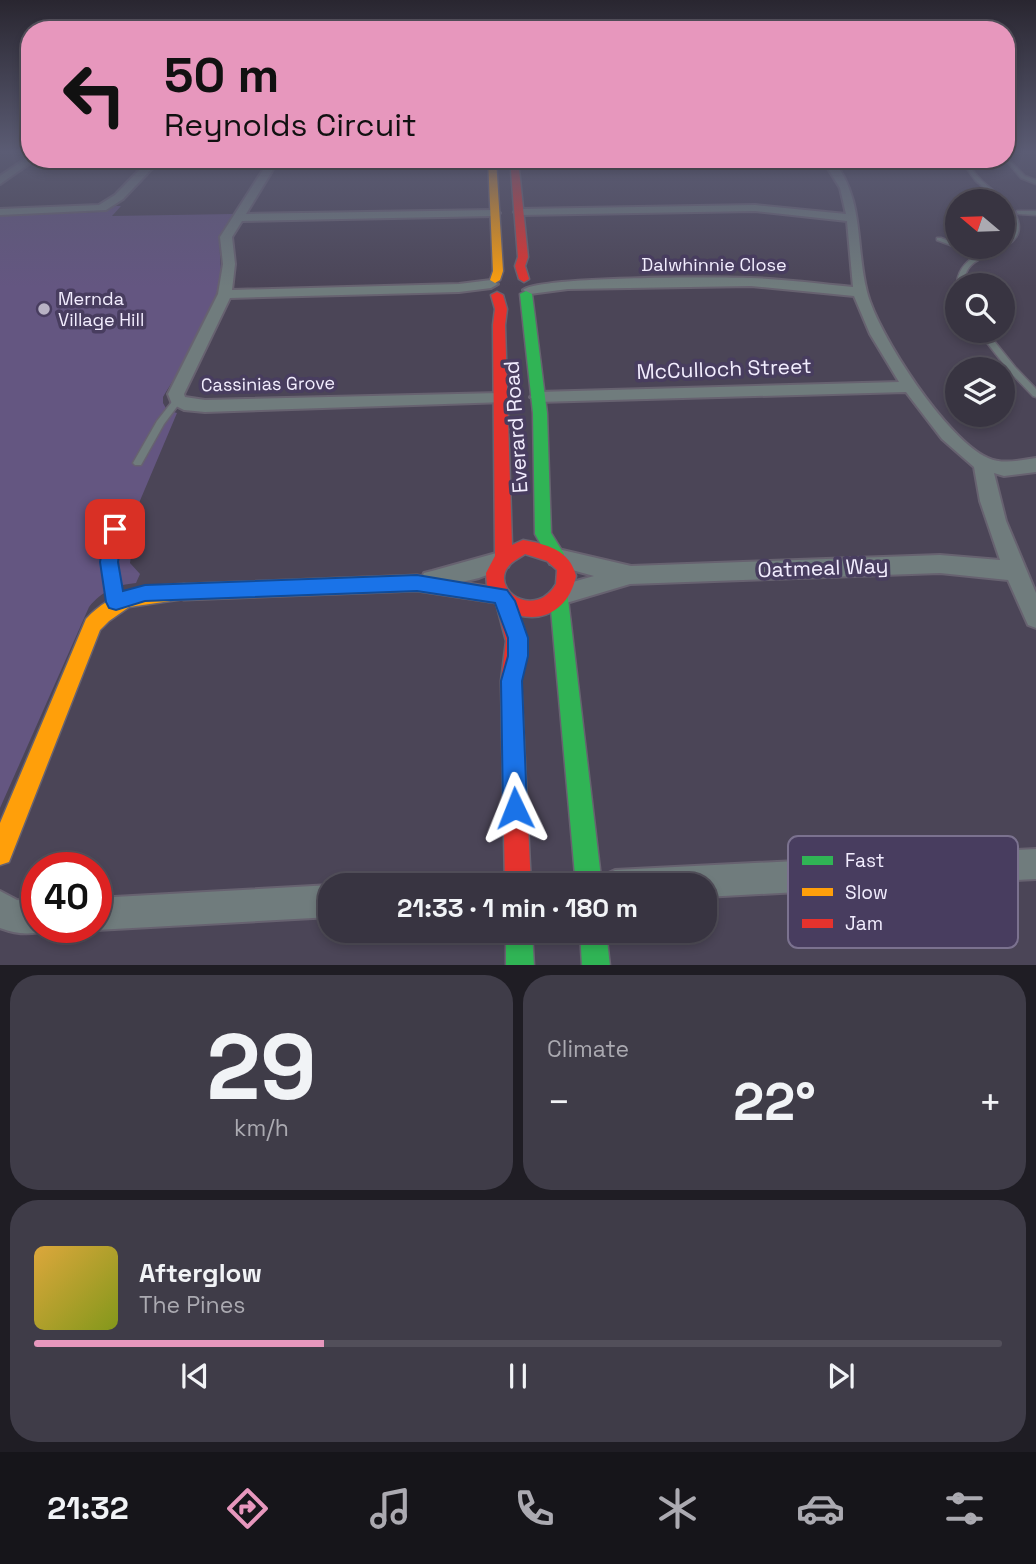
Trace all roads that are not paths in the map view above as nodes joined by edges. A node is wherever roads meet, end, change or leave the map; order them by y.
1 (119, 197) edge
2 (250, 197) edge
3 (493, 197) edge
4 (518, 197) edge
5 (848, 197) edge
6 (1000, 197) edge
7 (0, 212) edge
8 (520, 212) junction
9 (1019, 212) junction
10 (494, 213) junction
11 (1036, 213) edge
12 (237, 218) junction
13 (852, 218) junction
14 (1015, 237) edge
15 (939, 239) dead end
16 (945, 241) edge
17 (976, 259) edge
18 (962, 273) edge
19 (527, 286) junction
20 (494, 288) junction
21 (860, 292) junction
22 (225, 294) junction
23 (991, 343) edge
24 (911, 387) junction
25 (1036, 394) edge
26 (538, 397) junction
27 (500, 398) junction
28 (178, 400) junction
29 (138, 463) dead end
30 (983, 464) junction
31 (1036, 465) edge
32 (118, 516) dead end
33 (556, 556) junction
34 (502, 558) junction
35 (1015, 571) junction
36 (631, 575) junction
37 (417, 583) junction
38 (561, 596) junction
39 (503, 598) junction
40 (116, 602) junction
41 (1036, 618) edge
42 (0, 853) edge
43 (1036, 864) edge
44 (1018, 865) edge
45 (517, 873) edge
46 (588, 873) edge
47 (788, 877) edge
48 (717, 881) edge
49 (318, 902) edge
50 (0, 907) edge
51 (112, 913) edge
52 (21, 917) edge
53 (519, 943) edge
54 (594, 943) edge
55 (520, 965) edge
56 (596, 965) edge

1 - 7 street
2 - 12 street, Cassinias Grove
3 - 10 street, Everard Road
4 - 8 street, Everard Road
5 - 13 street
6 - 9 lane
8 - 13 street
8 - 19 street, Everard Road
9 - 11 lane
9 - 14 lane
10 - 12 street
10 - 20 street, Everard Road
12 - 22 street, Cassinias Grove
13 - 21 street
15 - 16 lane
17 - 18 lane
19 - 20 street
19 - 21 street, Dalwhinnie Close
19 - 26 street, Everard Road
20 - 22 street
20 - 27 street, Everard Road
21 - 24 street
22 - 28 street, Cassinias Grove
23 - 25 lane
24 - 26 street, McCulloch Street
24 - 30 street
26 - 33 street, Everard Road
27 - 28 street, Cassinias Grove
27 - 34 street, Everard Road
28 - 29 lane
30 - 31 street
30 - 35 street
32 - 40 lane
33 - 34 street
33 - 36 street, Oatmeal Way
33 - 38 street
34 - 37 street
34 - 39 street
35 - 36 street, Oatmeal Way
35 - 41 street
36 - 38 street, Oatmeal Way
37 - 39 street
37 - 40 street
38 - 39 street
38 - 46 street
39 - 45 street
40 - 42 street
43 - 44 street
47 - 48 street
49 - 51 street
50 - 52 street
53 - 55 street
54 - 56 street

